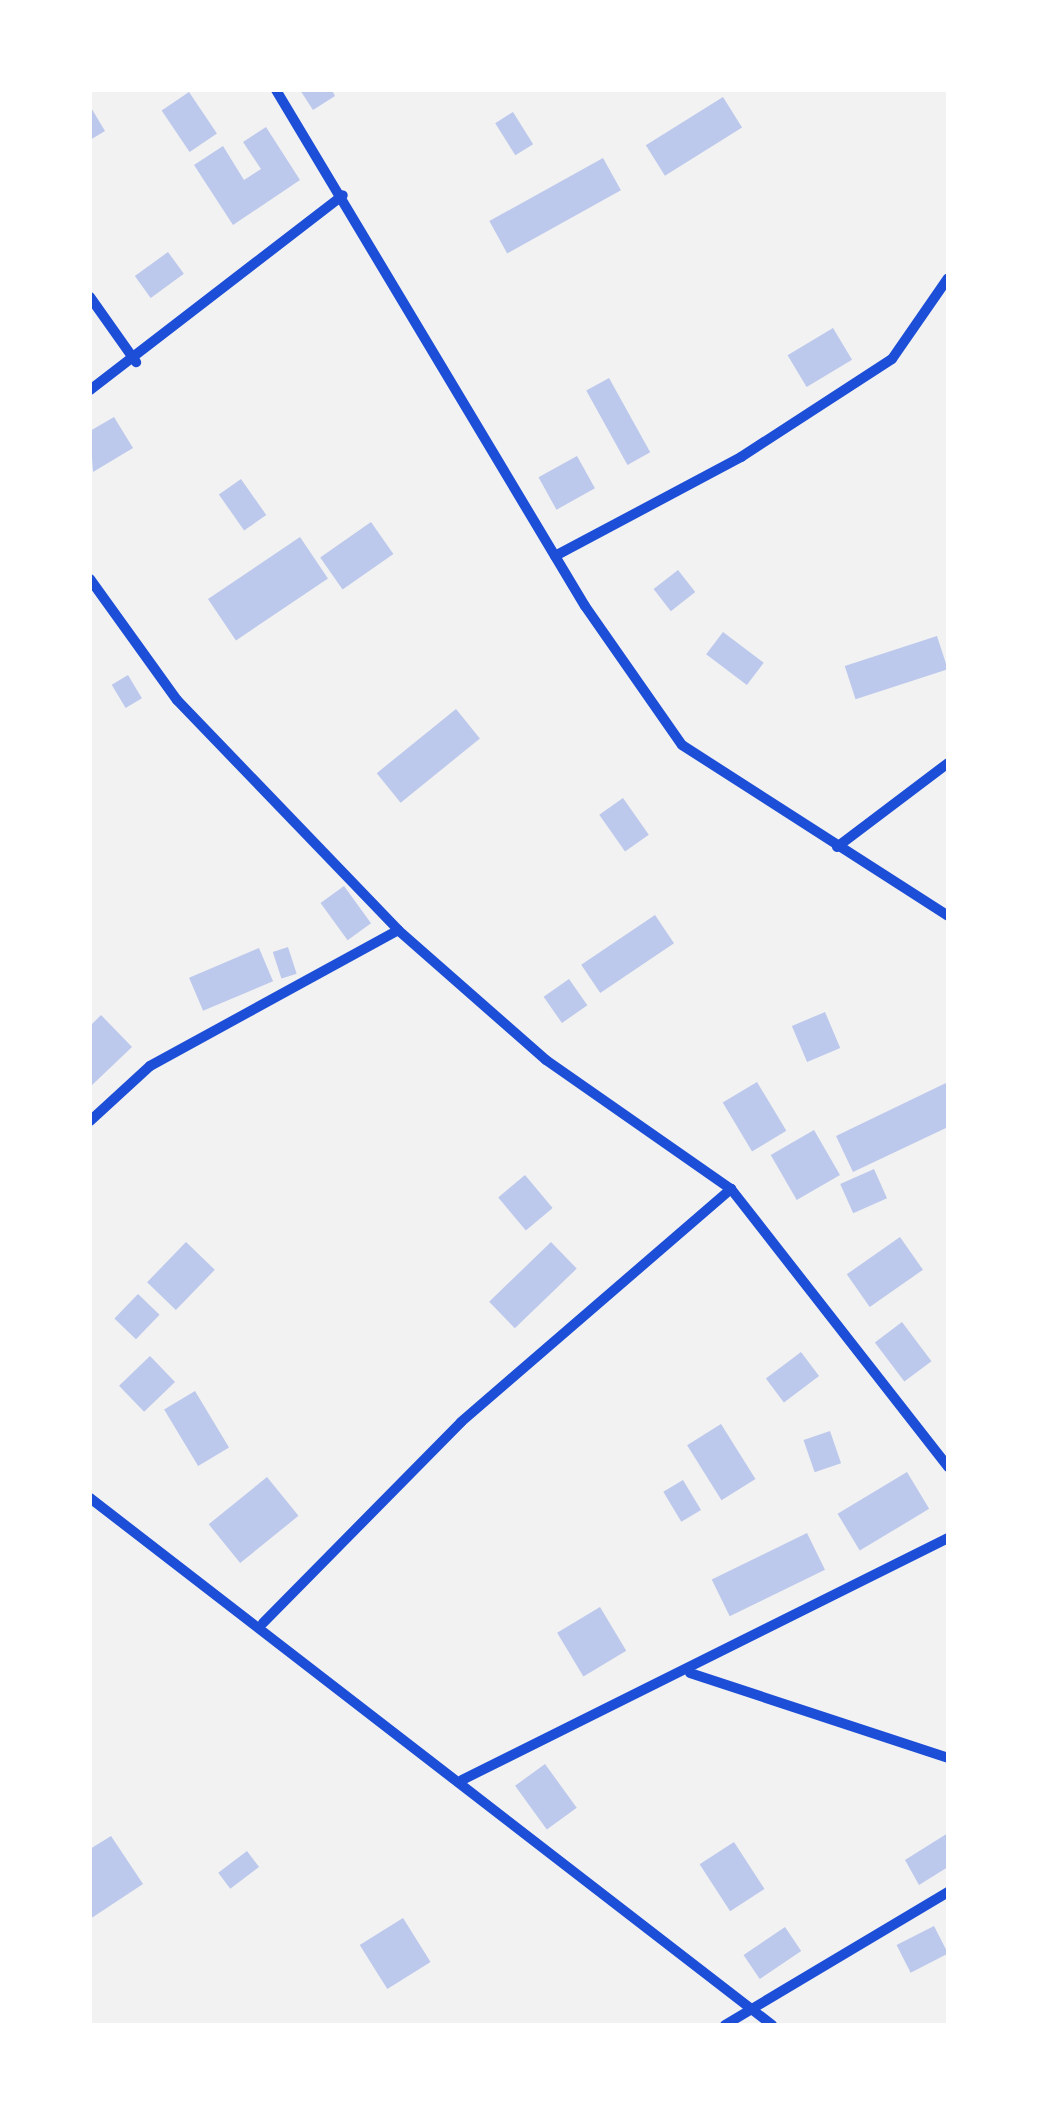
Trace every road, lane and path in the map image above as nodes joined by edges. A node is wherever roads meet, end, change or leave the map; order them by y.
1 (276, 90) edge
2 (343, 195) junction
3 (948, 278) edge
4 (90, 297) edge
5 (136, 362) junction
6 (90, 390) edge
7 (555, 556) junction
8 (90, 579) edge
9 (948, 763) edge
10 (837, 846) junction
11 (948, 916) edge
12 (398, 930) junction
13 (90, 1121) edge
14 (731, 1190) junction
15 (948, 1468) edge
16 (90, 1498) edge
17 (948, 1538) edge
18 (263, 1623) junction
19 (690, 1673) junction
20 (948, 1758) edge
21 (462, 1780) junction
22 (948, 1892) edge
23 (754, 2010) junction
24 (726, 2025) edge
25 (772, 2025) edge

1 - 2 street
2 - 5 street
2 - 7 street
3 - 7 street
4 - 5 street
5 - 6 street
7 - 10 street
8 - 12 street
9 - 10 street
10 - 11 street
12 - 13 street
12 - 14 street
14 - 15 street
14 - 18 street
16 - 18 street
17 - 19 street
18 - 21 street
19 - 20 street
19 - 21 street
21 - 23 street
22 - 23 street
23 - 24 street
23 - 25 street

